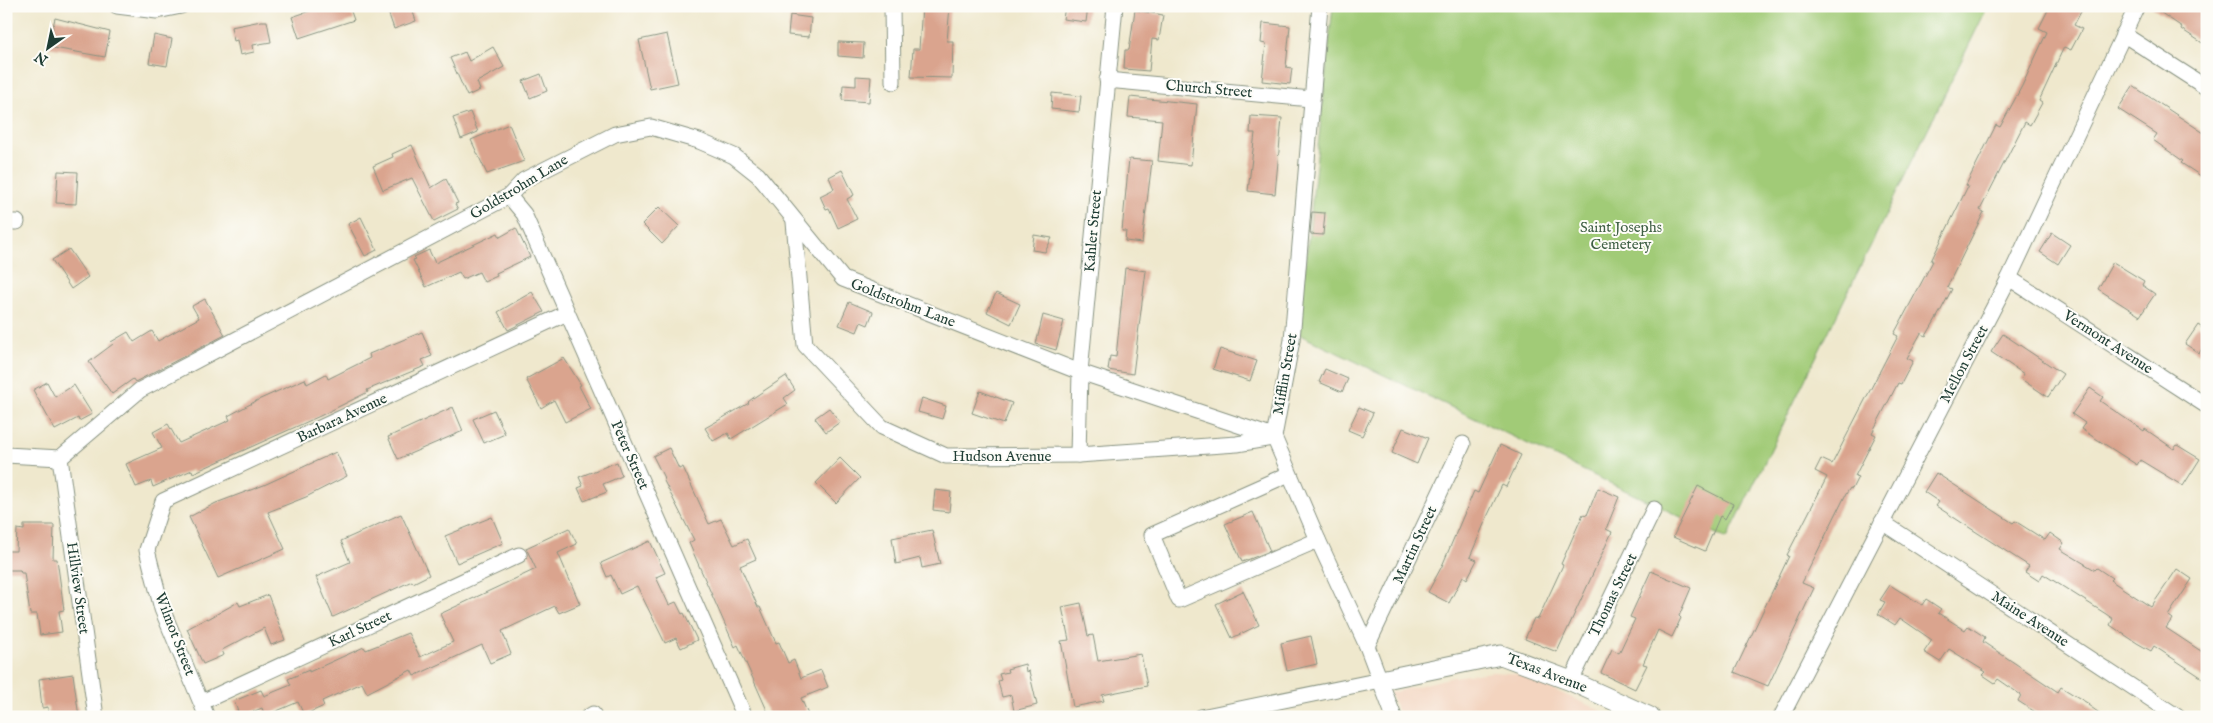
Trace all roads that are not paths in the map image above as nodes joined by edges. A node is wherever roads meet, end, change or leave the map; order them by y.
1 (117, 6) edge
2 (181, 6) edge
3 (892, 6) edge
4 (1115, 6) edge
5 (1320, 6) edge
6 (2136, 6) edge
7 (2123, 34) junction
8 (1107, 80) junction
9 (893, 82) dead end
10 (2207, 88) edge
11 (1312, 98) junction
12 (509, 196) junction
13 (794, 222) junction
14 (2009, 278) junction
15 (568, 313) junction
16 (1080, 372) junction
17 (2207, 406) edge
18 (1274, 437) junction
19 (1463, 444) dead end
20 (6, 455) edge
21 (1078, 456) junction
22 (60, 458) junction
23 (1289, 474) junction
24 (1654, 509) dead end
25 (1882, 522) junction
26 (1318, 540) junction
27 (147, 550) joint
28 (519, 555) dead end
29 (1367, 646) junction
30 (1381, 680) junction
31 (1571, 681) junction
32 (202, 702) junction
33 (1245, 712) edge
34 (96, 717) edge
35 (207, 717) edge
36 (745, 717) edge
37 (1202, 717) edge
38 (1394, 717) edge
39 (1650, 717) edge
40 (1781, 717) edge
41 (2178, 717) edge

1 - 2 street
3 - 9 street
4 - 8 street, Kahler Street
5 - 11 street, Mifflin Street
6 - 7 street, Mellon Street
7 - 10 street
7 - 14 street, Mellon Street
8 - 11 street, Church Street
8 - 16 street, Kahler Street
11 - 18 street, Mifflin Street
12 - 13 street, Goldstrohm Lane
12 - 15 street, Peter Street
12 - 22 street, Goldstrohm Lane
13 - 16 street, Goldstrohm Lane
13 - 21 street, Hudson Avenue
14 - 17 street, Vermont Avenue
14 - 25 street, Mellon Street
15 - 27 street, Barbara Avenue
15 - 36 street, Peter Street
16 - 18 street, Goldstrohm Lane
16 - 21 street, Kahler Street
18 - 21 street, Hudson Avenue
18 - 23 street
19 - 29 street, Martin Street
20 - 22 street
22 - 34 street, Hillview Street
23 - 26 street
23 - 26 street
24 - 31 street, Thomas Street
25 - 40 street, Mellon Street
25 - 41 street, Maine Avenue
26 - 29 street
27 - 32 street, Wilmot Street
28 - 32 street, Karl Street
29 - 30 street
30 - 31 street, Texas Avenue
30 - 33 street
30 - 38 street
31 - 39 street, Texas Avenue
32 - 35 street, Wilmot Street
33 - 37 street

